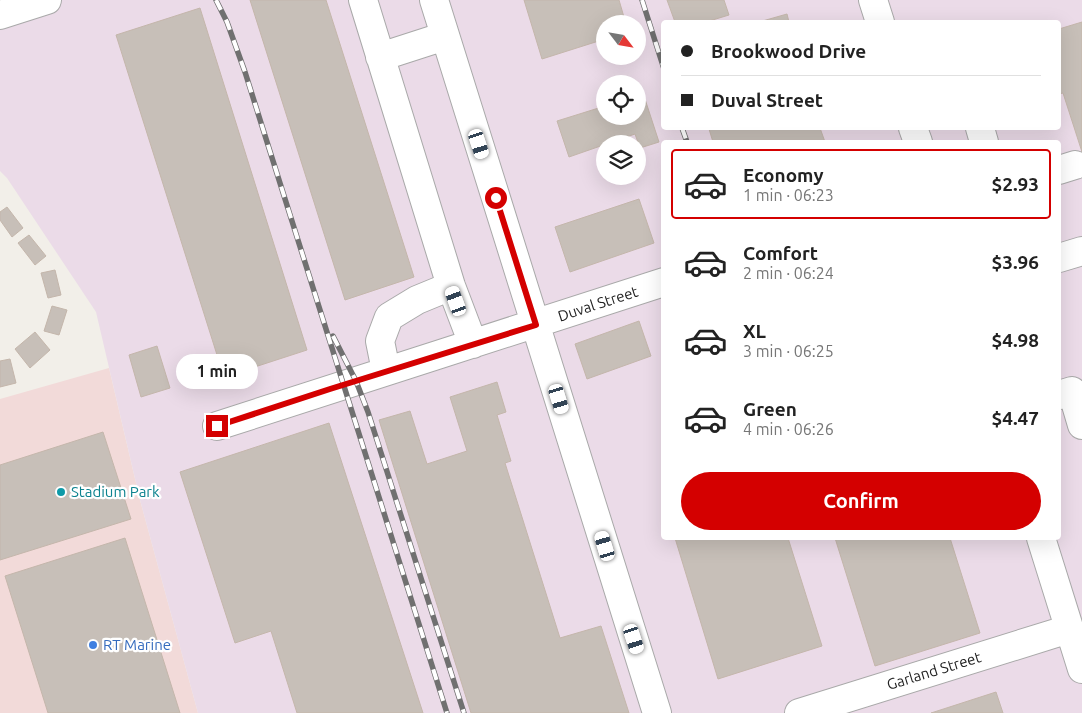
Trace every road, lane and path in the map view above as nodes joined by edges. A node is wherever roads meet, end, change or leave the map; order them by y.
1 (47, 0) edge
2 (363, 0) edge
3 (434, 0) edge
4 (872, 0) edge
5 (0, 15) edge
6 (879, 20) edge
7 (445, 36) junction
8 (380, 57) junction
9 (1082, 251) edge
10 (1061, 257) edge
11 (661, 283) edge
12 (451, 286) junction
13 (536, 325) junction
14 (473, 344) junction
15 (386, 372) junction
16 (1061, 394) edge
17 (1082, 425) edge
18 (217, 426) dead end
19 (1042, 540) edge
20 (1069, 629) junction
21 (1082, 669) edge
22 (657, 713) edge
23 (799, 713) edge

1 - 5 street
2 - 8 street
3 - 7 street
4 - 6 street
7 - 8 street
7 - 13 street
8 - 12 street
9 - 10 street
11 - 13 street, Duval Street
12 - 14 street
12 - 15 street
13 - 14 street, Duval Street
13 - 22 street
14 - 15 street, Duval Street
15 - 18 street, Duval Street
16 - 17 street
19 - 20 street
20 - 21 street
20 - 23 street, Garland Street

